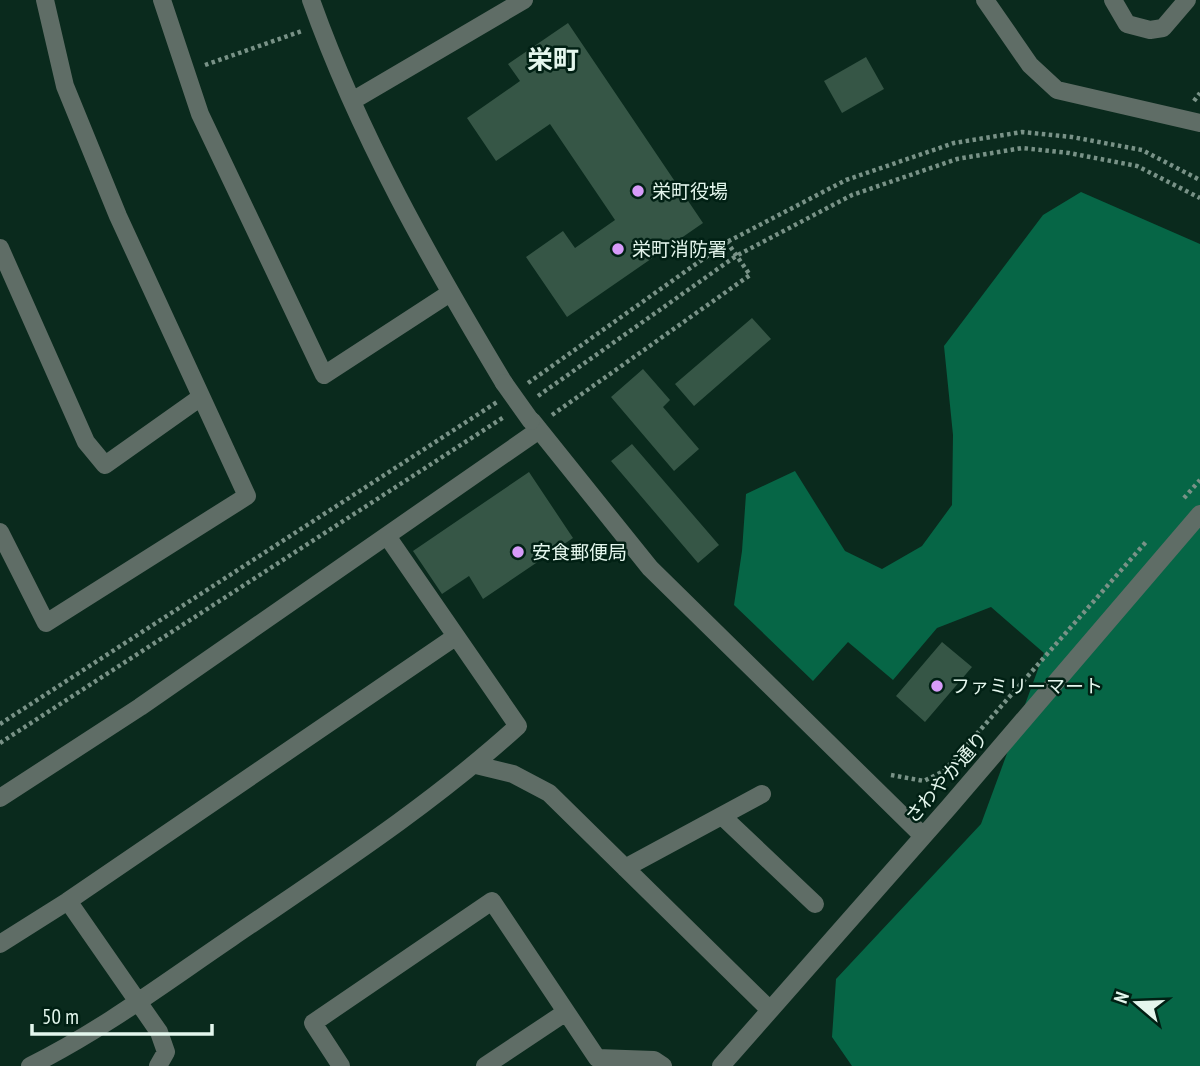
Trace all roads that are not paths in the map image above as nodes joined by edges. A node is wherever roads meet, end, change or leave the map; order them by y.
1 (44, 0) edge
2 (162, 0) edge
3 (311, 0) edge
4 (524, 0) edge
5 (1112, 0) edge
6 (1187, 0) edge
7 (988, 1) edge
8 (352, 101) junction
9 (1200, 123) edge
10 (0, 248) edge
11 (450, 293) junction
12 (201, 397) junction
13 (535, 426) junction
14 (1200, 514) edge
15 (0, 532) edge
16 (387, 536) junction
17 (455, 637) junction
18 (476, 765) junction
19 (762, 794) dead end
20 (0, 798) edge
21 (722, 816) junction
22 (923, 836) junction
23 (625, 868) junction
24 (68, 901) junction
25 (815, 904) dead end
26 (0, 944) edge
27 (138, 1000) junction
28 (770, 1010) junction
29 (566, 1012) junction
30 (30, 1066) edge
31 (158, 1066) edge
32 (341, 1066) edge
33 (485, 1066) edge
34 (663, 1066) edge
35 (721, 1066) edge

1 - 12 street
2 - 11 street
3 - 8 street
4 - 8 street
5 - 6 street
7 - 9 street
8 - 11 street
10 - 12 street
11 - 13 street, bridge
12 - 15 street
13 - 16 street
13 - 22 street
14 - 22 street, さわやか通り
16 - 17 street
16 - 20 street
17 - 18 street
17 - 24 street
18 - 23 street
18 - 27 street
19 - 21 street
21 - 23 street
21 - 25 street
22 - 28 street, さわやか通り
23 - 28 street
24 - 26 street
24 - 27 street
27 - 30 street
27 - 31 street
28 - 35 street, さわやか通り
29 - 32 street
29 - 33 street
29 - 34 street

